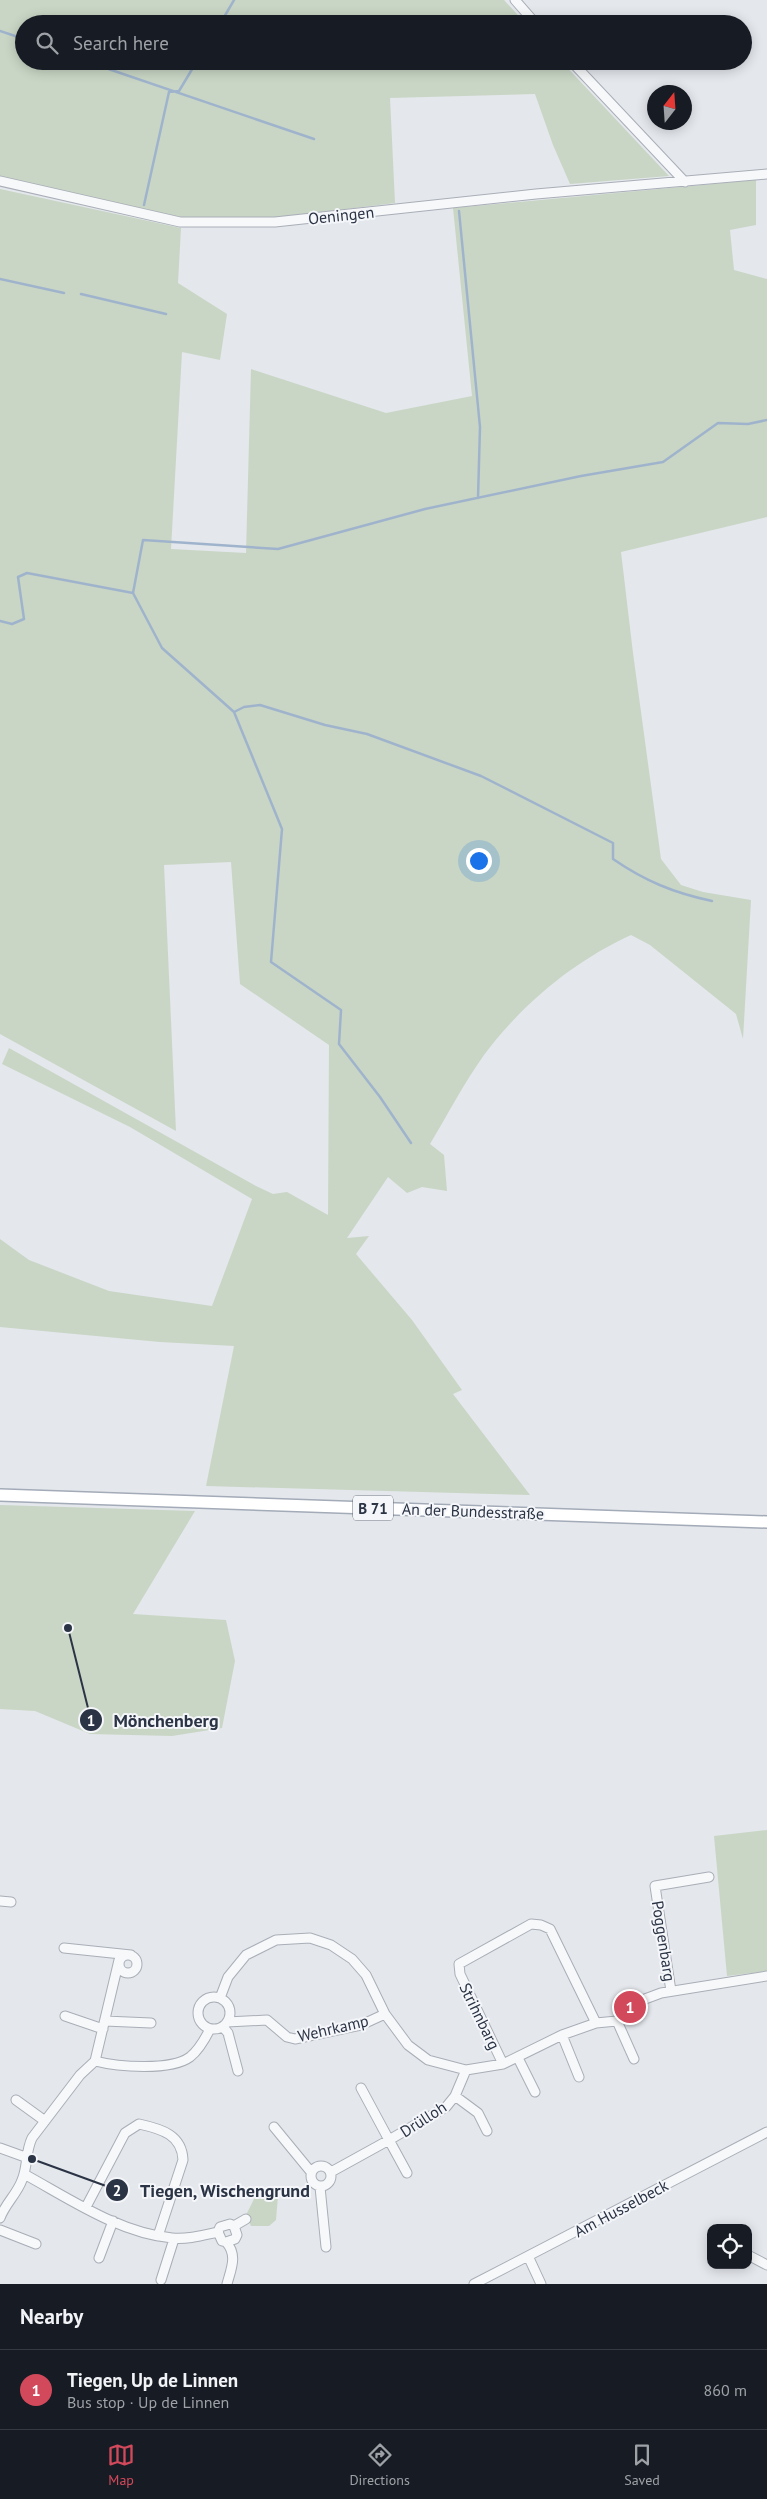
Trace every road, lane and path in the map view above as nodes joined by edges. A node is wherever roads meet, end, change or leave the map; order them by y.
1 (515, 0) edge
2 (528, 15) edge
3 (579, 70) edge
4 (767, 174) edge
5 (0, 181) edge
6 (685, 182) junction
7 (0, 1495) edge
8 (767, 1522) edge
9 (709, 1877) dead end
10 (0, 1901) edge
11 (11, 1902) dead end
12 (64, 1948) dead end
13 (131, 1955) junction
14 (119, 1960) junction
15 (767, 1976) edge
16 (671, 1991) junction
17 (220, 1998) junction
18 (385, 2014) junction
19 (65, 2016) dead end
20 (617, 2021) junction
21 (151, 2023) dead end
22 (596, 2023) junction
23 (225, 2024) junction
24 (104, 2025) junction
25 (210, 2029) junction
26 (562, 2035) junction
27 (518, 2058) junction
28 (634, 2060) dead end
29 (95, 2061) junction
30 (503, 2064) junction
31 (466, 2070) junction
32 (238, 2071) dead end
33 (579, 2077) dead end
34 (361, 2088) dead end
35 (534, 2092) dead end
36 (455, 2096) junction
37 (16, 2100) dead end
38 (45, 2121) junction
39 (274, 2127) dead end
40 (486, 2131) dead end
41 (767, 2132) edge
42 (389, 2140) junction
43 (0, 2148) edge
44 (25, 2157) junction
45 (311, 2172) junction
46 (331, 2172) junction
47 (407, 2173) dead end
48 (24, 2174) junction
49 (320, 2187) junction
50 (2, 2207) edge
51 (86, 2207) junction
52 (0, 2218) edge
53 (246, 2219) dead end
54 (113, 2221) junction
55 (234, 2226) junction
56 (0, 2230) edge
57 (218, 2232) junction
58 (158, 2236) junction
59 (174, 2239) junction
60 (226, 2242) junction
61 (36, 2244) dead end
62 (326, 2247) dead end
63 (528, 2256) junction
64 (752, 2256) edge
65 (99, 2258) dead end
66 (767, 2265) edge
67 (161, 2280) dead end
68 (227, 2284) edge
69 (474, 2284) edge
70 (541, 2284) edge

1 - 2 street
3 - 6 street
4 - 6 street, Oeningen
5 - 6 street, Oeningen
7 - 8 main road, An der Bundesstraße / B 71
9 - 16 street, Poggenbarg
10 - 11 street
12 - 13 street
13 - 14 street
13 - 14 street
14 - 24 street
15 - 16 street
16 - 20 street
17 - 18 street
17 - 23 street
17 - 25 street
18 - 23 street, Wehrkamp
18 - 31 street
19 - 24 street
20 - 22 street
20 - 28 street
21 - 24 street
22 - 26 street
22 - 30 street, Strihnbarg
23 - 25 street
23 - 32 street
24 - 29 street
25 - 29 street
26 - 27 street
26 - 33 street
27 - 30 street
27 - 35 street
29 - 38 street
30 - 31 street
31 - 36 street, Drülloh
34 - 42 street, Drülloh
36 - 40 street, Drülloh
36 - 42 street, Drülloh
37 - 38 street
38 - 44 street
39 - 45 street
41 - 63 street, Am Husselbeck
42 - 46 street, Drülloh
42 - 47 street, Drülloh
43 - 44 street
44 - 48 street
45 - 46 street, Drülloh
45 - 49 street
46 - 49 street, Drülloh
48 - 50 street
48 - 51 street
49 - 62 street
50 - 52 street
51 - 54 street
51 - 58 street
53 - 55 street
54 - 58 street
54 - 65 street
55 - 57 street
55 - 60 street
56 - 61 street
57 - 59 street
57 - 60 street
58 - 59 street
59 - 67 street
60 - 68 street
63 - 69 street, Am Husselbeck
63 - 70 street
64 - 66 street

